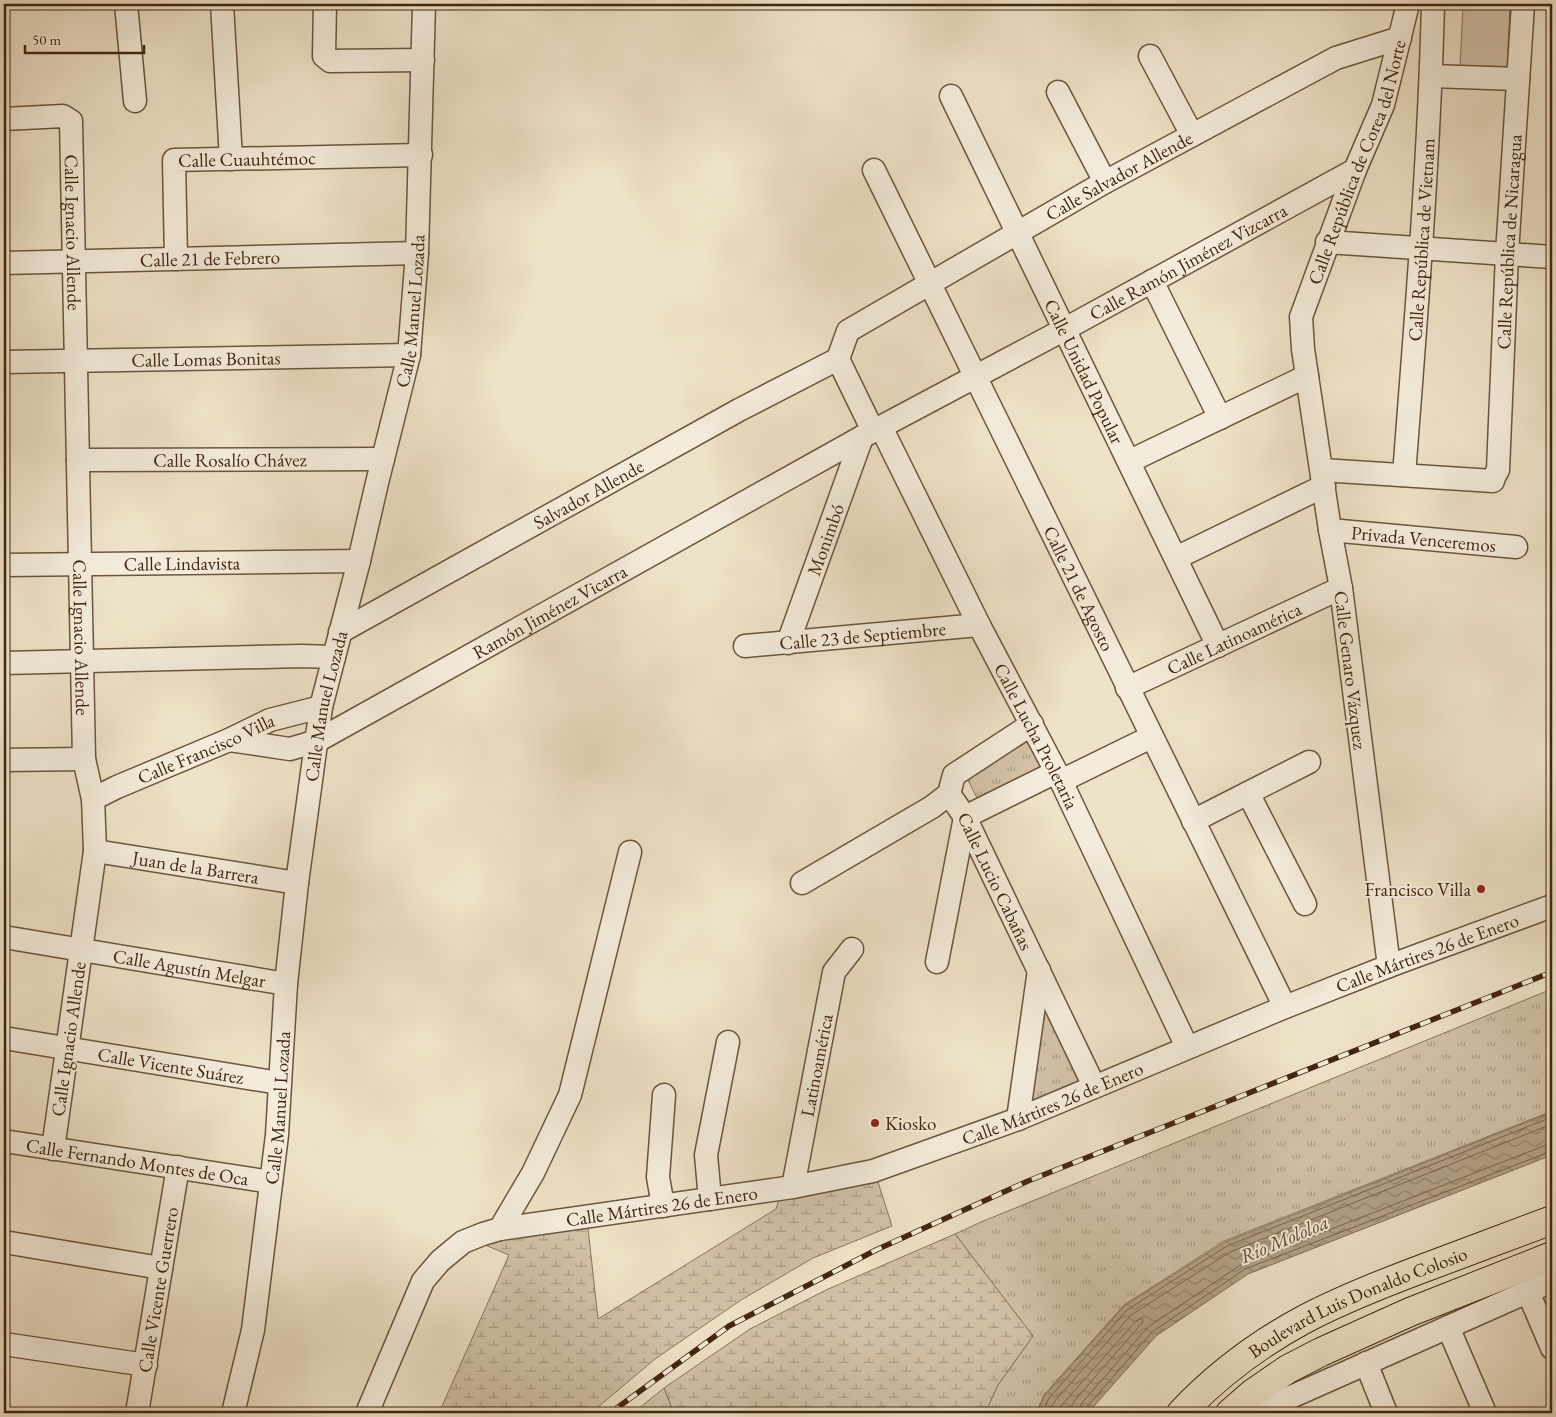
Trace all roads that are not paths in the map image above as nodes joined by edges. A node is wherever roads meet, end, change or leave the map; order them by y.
1 (126, 4) edge
2 (222, 4) edge
3 (325, 4) edge
4 (424, 4) edge
5 (1408, 4) edge
6 (1433, 4) edge
7 (1523, 4) edge
8 (1400, 38) junction
9 (1150, 56) dead end
10 (423, 60) junction
11 (1431, 76) junction
12 (1518, 79) junction
13 (1058, 92) dead end
14 (951, 96) dead end
15 (135, 101) dead end
16 (4, 120) edge
17 (1192, 135) junction
18 (421, 155) junction
19 (231, 158) junction
20 (874, 170) dead end
21 (1354, 170) junction
22 (1104, 182) junction
23 (1018, 233) junction
24 (1328, 242) junction
25 (1421, 248) junction
26 (417, 253) junction
27 (1507, 254) junction
28 (1552, 257) edge
29 (176, 259) junction
30 (74, 262) junction
31 (4, 263) edge
32 (1152, 281) junction
33 (928, 283) junction
34 (1300, 317) joint
35 (1065, 329) junction
36 (409, 355) junction
37 (838, 359) junction
38 (76, 361) junction
39 (4, 362) edge
40 (1307, 376) junction
41 (975, 377) junction
42 (1220, 418) junction
43 (872, 432) junction
44 (383, 459) junction
45 (78, 460) junction
46 (1130, 462) junction
47 (1404, 475) junction
48 (1323, 478) junction
49 (1330, 530) junction
50 (1516, 547) dead end
51 (1176, 558) junction
52 (359, 561) junction
53 (80, 564) junction
54 (4, 565) edge
55 (1341, 588) junction
56 (979, 626) junction
57 (340, 632) junction
58 (788, 643) junction
59 (746, 646) dead end
60 (1218, 646) junction
61 (334, 657) junction
62 (82, 662) junction
63 (4, 663) edge
64 (1127, 688) junction
65 (321, 707) junction
66 (1032, 724) junction
67 (1151, 737) junction
68 (229, 740) junction
69 (317, 741) junction
70 (84, 758) junction
71 (4, 760) edge
72 (1309, 762) dead end
73 (1059, 777) junction
74 (1248, 793) junction
75 (949, 794) junction
76 (93, 799) junction
77 (965, 817) junction
78 (1193, 821) junction
79 (95, 851) junction
80 (630, 852) dead end
81 (297, 883) junction
82 (802, 883) dead end
83 (1305, 904) dead end
84 (1552, 906) edge
85 (4, 937) edge
86 (81, 949) junction
87 (852, 949) dead end
88 (937, 962) dead end
89 (1389, 966) junction
90 (1039, 970) junction
91 (286, 984) junction
92 (1285, 1007) junction
93 (4, 1038) edge
94 (728, 1042) dead end
95 (1187, 1047) junction
96 (67, 1048) junction
97 (279, 1083) junction
98 (1094, 1086) junction
99 (664, 1095) dead end
100 (1018, 1119) junction
101 (4, 1141) edge
102 (53, 1149) junction
103 (178, 1167) junction
104 (271, 1182) junction
105 (793, 1188) junction
106 (710, 1199) junction
107 (663, 1206) junction
108 (1552, 1220) edge
109 (500, 1230) junction
110 (4, 1242) edge
111 (1552, 1256) edge
112 (161, 1268) junction
113 (1552, 1281) edge
114 (1528, 1292) junction
115 (1448, 1327) junction
116 (4, 1344) edge
117 (1552, 1348) edge
118 (1366, 1364) junction
119 (146, 1365) junction
120 (1286, 1407) edge
121 (137, 1413) edge
122 (233, 1413) edge
123 (367, 1413) edge
124 (1181, 1413) edge
125 (1230, 1413) edge
126 (1266, 1413) edge
127 (1386, 1413) edge
128 (1485, 1413) edge

1 - 15 street
2 - 19 street
3 - 10 street
4 - 10 street, Calle Manuel Lozada
5 - 8 street, Calle República de Corea del Norte
6 - 11 street, Calle República de Vietnam
7 - 12 street, Calle República de Nicaragua
8 - 17 street, Calle Salvador Allende
8 - 21 street, Calle República de Corea del Norte
9 - 17 street
10 - 18 street, Calle Manuel Lozada
11 - 12 street
11 - 25 street, Calle República de Vietnam
12 - 27 street, Calle República de Nicaragua
13 - 22 street
14 - 23 street, Calle Unidad Popular
16 - 30 street, Calle Ignacio Allende
17 - 22 street, Calle Salvador Allende
18 - 19 street, Calle Cuauhtémoc
18 - 26 street, Calle Manuel Lozada
19 - 29 street, Calle Cuauhtémoc
20 - 33 street, Calle 21 de Agosto
21 - 24 street, Calle República de Corea del Norte
21 - 32 street, Calle Ramón Jiménez Vizcarra
22 - 23 street, Calle Salvador Allende
23 - 33 street, Calle Salvador Allende
23 - 35 street, Calle Unidad Popular
24 - 25 street
24 - 34 street, Calle República de Corea del Norte
25 - 27 street
25 - 47 street, Calle República de Vietnam
26 - 29 street, Calle 21 de Febrero
26 - 36 street, Calle Manuel Lozada
27 - 28 street
27 - 47 street, Calle República de Nicaragua
29 - 30 street, Calle 21 de Febrero
30 - 31 street, Calle 21 de Febrero
30 - 38 street, Calle Ignacio Allende
32 - 35 street, Calle Ramón Jiménez Vizcarra
32 - 42 street
33 - 37 street, Calle Salvador Allende
33 - 41 street, Calle 21 de Agosto
34 - 40 street, Calle Genaro Vázquez
35 - 41 street, Calle Ramón Jiménez Vizcarra
35 - 46 street, Calle Unidad Popular
36 - 38 street, Calle Lomas Bonitas
36 - 44 street, Calle Manuel Lozada
37 - 43 street, Calle Lucha Proletaria
37 - 57 street, Salvador Allende
38 - 39 street, Calle Lomas Bonitas
38 - 45 street, Calle Ignacio Allende
40 - 42 street
40 - 48 street, Calle Genaro Vázquez
41 - 43 street, Calle Ramón Jiménez Vizcarra
41 - 64 street, Calle 21 de Agosto
42 - 46 street
43 - 56 street, Calle Lucha Proletaria
43 - 58 street, Monimbó
43 - 69 street, Ramón Jiménez Vicarra
44 - 45 street, Calle Rosalío Chávez
44 - 52 street, Calle Manuel Lozada
45 - 53 street, Calle Ignacio Allende
46 - 51 street, Calle Unidad Popular
47 - 48 street
48 - 49 street, Calle Genaro Vázquez
48 - 51 street
49 - 50 street, Privada Venceremos
49 - 55 street, Calle Genaro Vázquez
51 - 60 street, Calle Unidad Popular
52 - 53 street, Calle Lindavista
52 - 57 street, Calle Manuel Lozada
53 - 54 street, Calle Lindavista
53 - 62 street, Calle Ignacio Allende
55 - 60 street, Calle Latinoamérica
55 - 89 street, Calle Genaro Vázquez
56 - 58 street, Calle 23 de Septiembre
56 - 66 street, Calle Lucha Proletaria
57 - 61 street, Calle Manuel Lozada
58 - 59 street, Calle 23 de Septiembre
60 - 64 street, Calle Latinoamérica
61 - 62 street
61 - 65 street, Calle Manuel Lozada
62 - 63 street
62 - 70 street, Calle Ignacio Allende
64 - 67 street, Calle 21 de Agosto
65 - 68 street, Calle Francisco Villa
65 - 69 street, Calle Manuel Lozada
66 - 73 street, Calle Lucha Proletaria
66 - 75 street
67 - 73 street
67 - 78 street, Calle 21 de Agosto
68 - 69 street, Ramón Jiménez Vicarra
68 - 76 street, Calle Francisco Villa
69 - 81 street, Calle Manuel Lozada
70 - 71 street
70 - 76 street, Calle Ignacio Allende
72 - 74 street
73 - 77 street
73 - 95 street, Calle Lucha Proletaria
74 - 78 street
74 - 83 street
75 - 77 street, Calle Lucio Cabañas
75 - 82 street
76 - 79 street, Calle Ignacio Allende
77 - 88 street
77 - 90 street, Calle Lucio Cabañas
78 - 92 street, Calle 21 de Agosto
79 - 81 street, Juan de la Barrera
79 - 86 street, Calle Ignacio Allende
80 - 109 street
81 - 91 street, Calle Manuel Lozada
84 - 89 street, Calle Mártires 26 de Enero
85 - 86 street, Calle Agustín Melgar
86 - 91 street, Calle Agustín Melgar
86 - 96 street, Calle Ignacio Allende
87 - 105 street, Latinoamérica
89 - 92 street, Calle Mártires 26 de Enero
90 - 98 street, Calle Lucio Cabañas
90 - 100 street, Calle Lucio Cabañas
91 - 97 street, Calle Manuel Lozada
92 - 95 street, Calle Mártires 26 de Enero
93 - 96 street, Calle Vicente Suárez
94 - 106 street
95 - 98 street, Calle Mártires 26 de Enero
96 - 97 street, Calle Vicente Suárez
96 - 102 street, Calle Ignacio Allende
97 - 104 street, Calle Manuel Lozada
98 - 100 street, Calle Mártires 26 de Enero
99 - 107 street
100 - 105 street, Calle Mártires 26 de Enero
101 - 102 street, Calle Fernando Montes de Oca
102 - 103 street, Calle Fernando Montes de Oca
103 - 104 street, Calle Fernando Montes de Oca
103 - 112 street, Calle Vicente Guerrero
104 - 122 street, Calle Manuel Lozada
105 - 106 street, Calle Mártires 26 de Enero
106 - 107 street, Calle Mártires 26 de Enero
107 - 109 street, Calle Mártires 26 de Enero
108 - 124 main road, Boulevard Luis Donaldo Colosio
109 - 123 street, Calle Mártires 26 de Enero
110 - 112 street
111 - 125 main road, Boulevard Luis Donaldo Colosio
112 - 119 street, Calle Vicente Guerrero
113 - 114 street
114 - 115 street
114 - 117 street
115 - 118 street
115 - 128 street
116 - 119 street
118 - 120 street
118 - 127 street
119 - 121 street, Calle Vicente Guerrero
120 - 126 street

